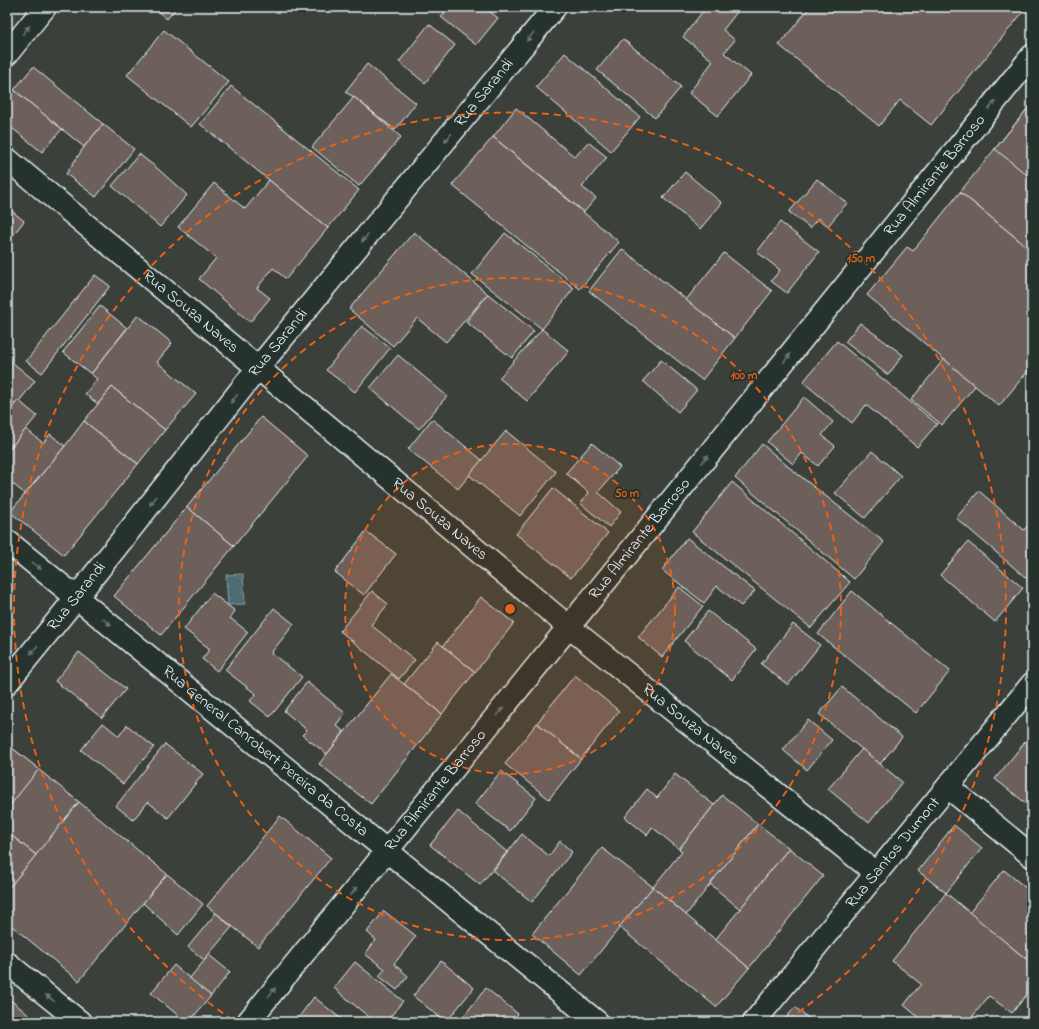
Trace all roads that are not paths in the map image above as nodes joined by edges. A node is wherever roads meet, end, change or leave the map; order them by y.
1 (45, 7) edge
2 (555, 7) edge
3 (7, 54) edge
4 (1032, 56) edge
5 (7, 159) edge
6 (258, 368) junction
7 (7, 541) edge
8 (76, 598) junction
9 (569, 627) junction
10 (7, 683) edge
11 (1032, 684) edge
12 (948, 787) junction
13 (386, 850) junction
14 (1032, 856) edge
15 (877, 874) junction
16 (7, 963) edge
17 (80, 1022) edge
18 (248, 1022) edge
19 (597, 1022) edge
20 (754, 1022) edge

3 -> 1 street
2 -> 6 street, Rua Sarandi
9 -> 4 street, Rua Almirante Barroso
5 - 6 street, Rua Souza Naves
6 -> 8 street, Rua Sarandi
6 - 9 street, Rua Souza Naves
7 -> 8 street, Rua General Canrobert Pereira da Costa
8 -> 10 street, Rua Sarandi
8 -> 13 street, Rua General Canrobert Pereira da Costa
13 -> 9 street, Rua Almirante Barroso
9 - 15 street, Rua Souza Naves
11 - 12 street, Rua Santos Dumont
12 - 14 street
12 - 15 street, Rua Santos Dumont
18 -> 13 street, Rua Almirante Barroso
13 - 19 street, Rua General Canrobert Pereira da Costa
15 - 20 street, Rua Santos Dumont
17 -> 16 street

